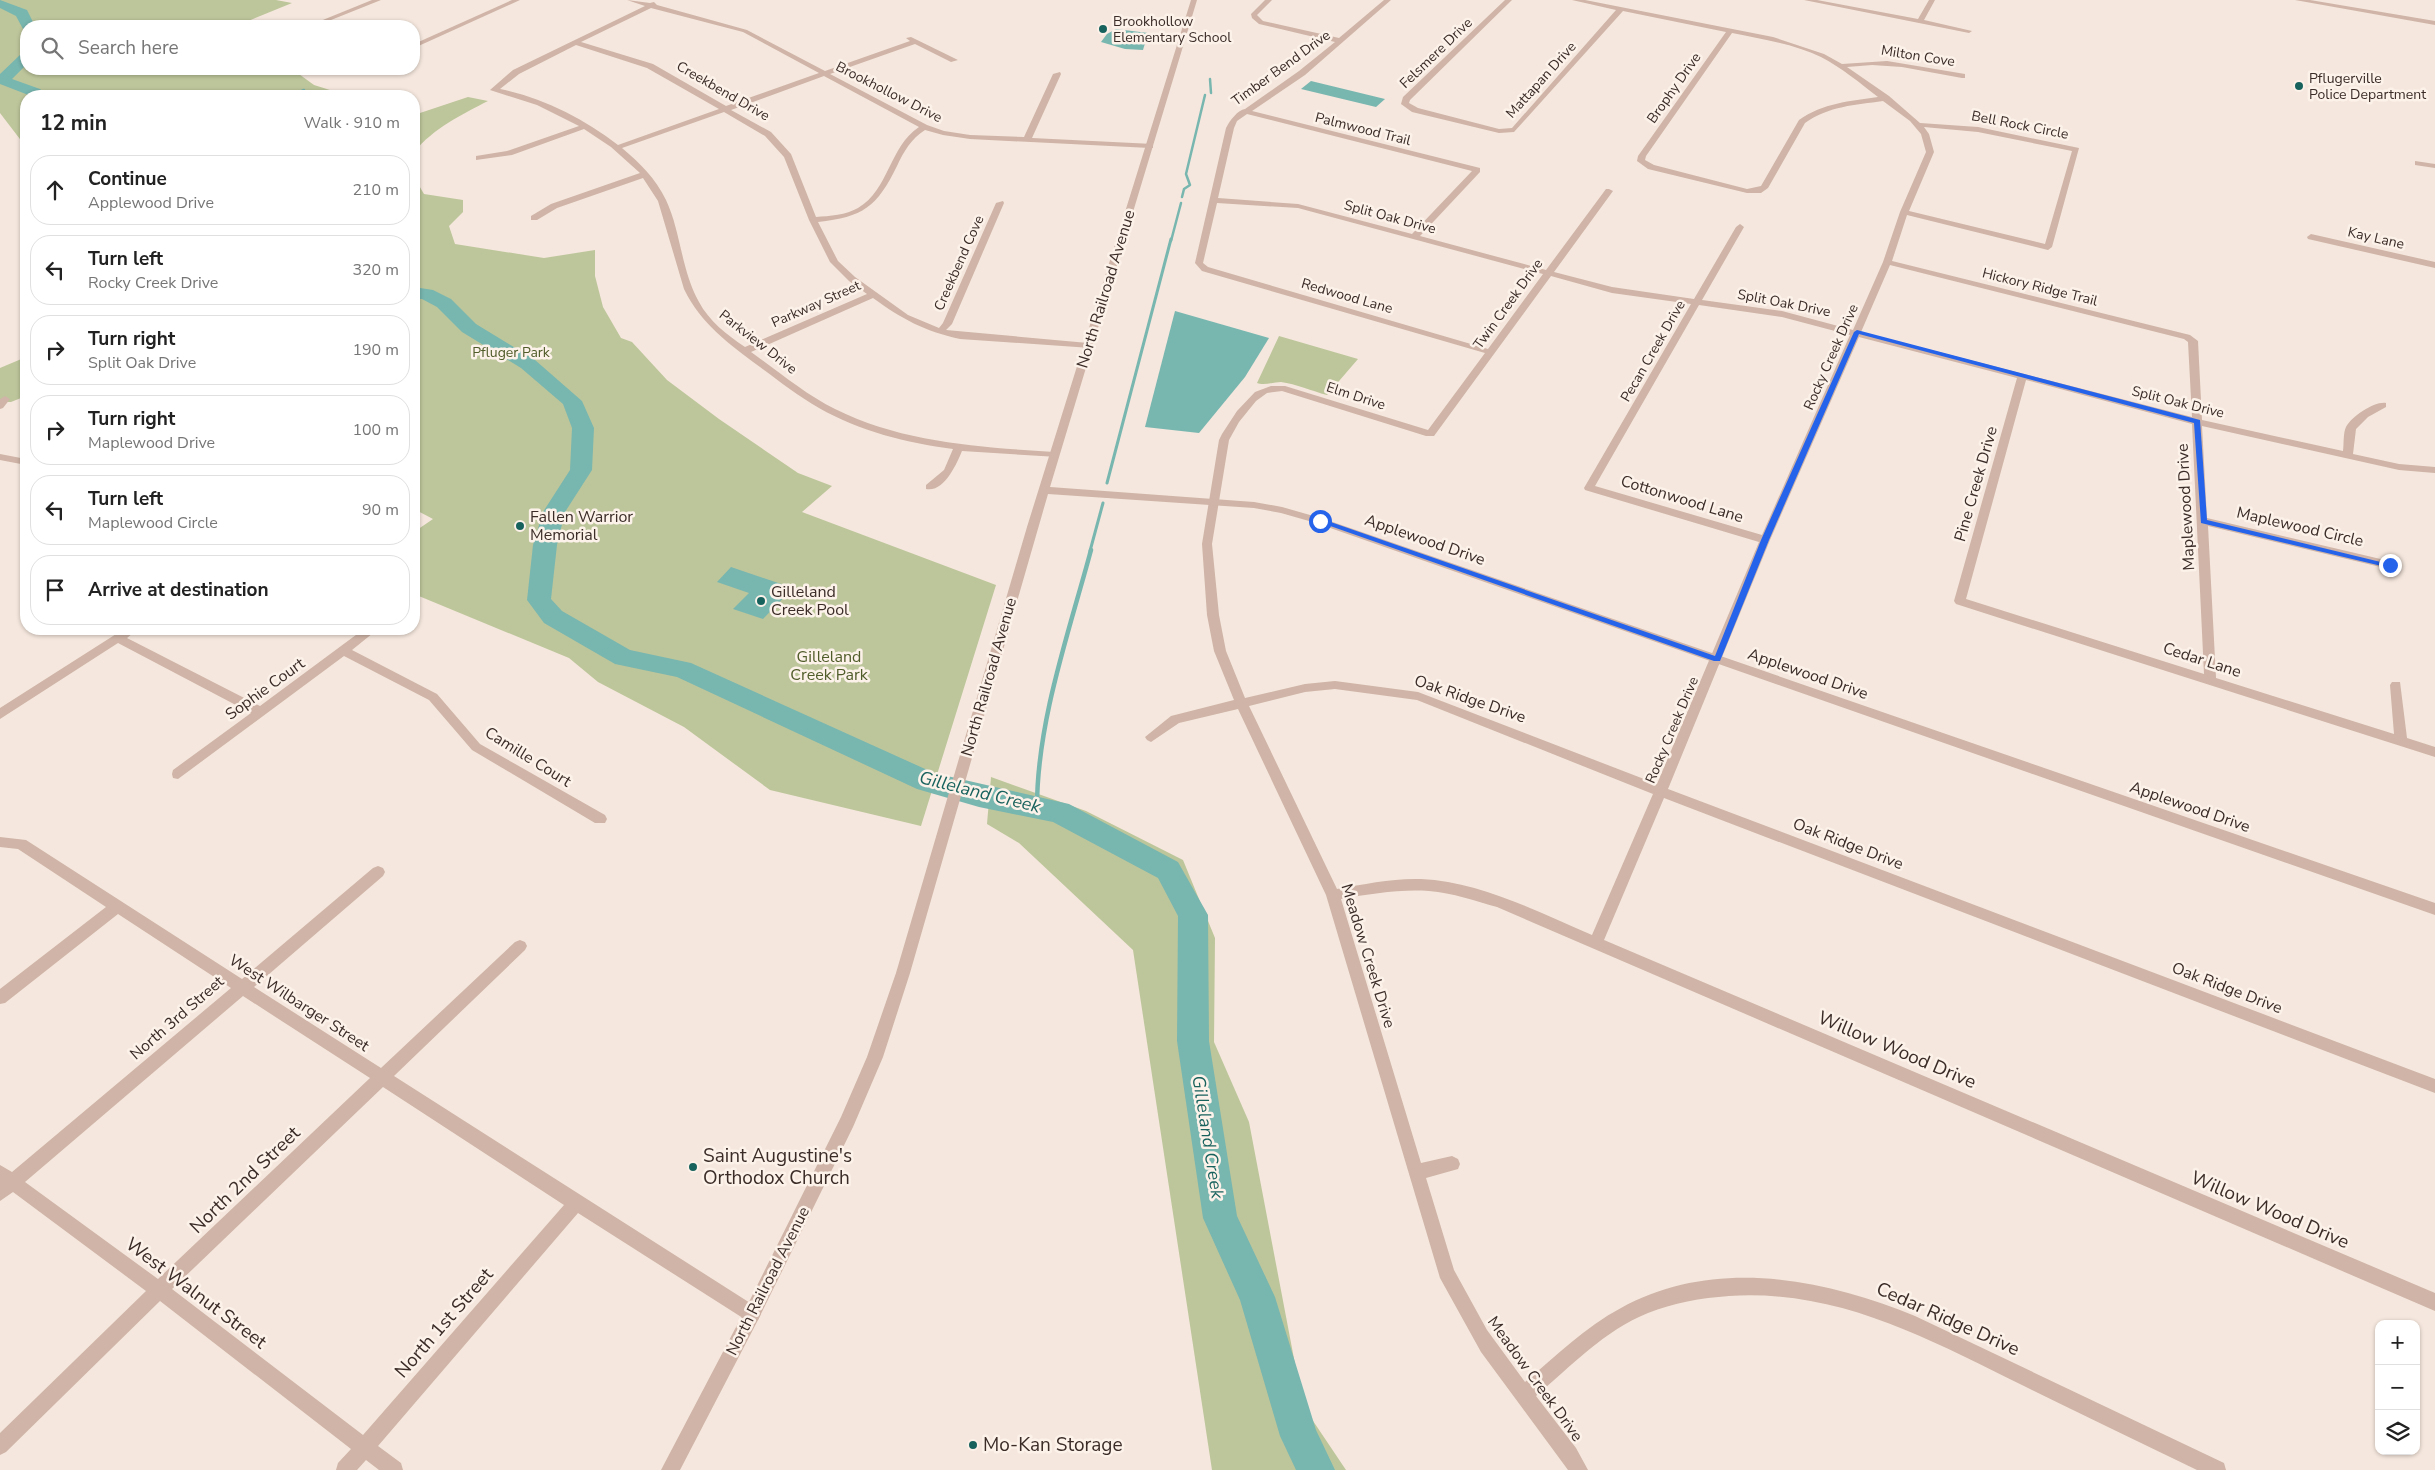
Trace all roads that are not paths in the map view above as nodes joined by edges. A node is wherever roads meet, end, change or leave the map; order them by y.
1 (378, 0) edge
2 (517, 0) edge
3 (630, 0) edge
4 (662, 0) edge
5 (1194, 0) edge
6 (1269, 0) edge
7 (1388, 0) edge
8 (1509, 0) edge
9 (1575, 0) edge
10 (1807, 0) edge
11 (1932, 0) edge
12 (2298, 0) edge
13 (651, 5) junction
14 (1622, 9) junction
15 (326, 20) edge
16 (1920, 22) junction
17 (2435, 23) edge
18 (1730, 31) junction
19 (1968, 31) dead end
20 (907, 37) dead end
21 (1340, 40) junction
22 (916, 42) junction
23 (420, 43) edge
24 (576, 43) junction
25 (954, 60) dead end
26 (1841, 66) junction
27 (826, 74) junction
28 (1057, 74) dead end
29 (1962, 76) dead end
30 (1886, 98) junction
31 (1405, 104) joint
32 (727, 109) junction
33 (1244, 111) junction
34 (1919, 125) junction
35 (585, 126) junction
36 (924, 127) junction
37 (1027, 140) junction
38 (1150, 146) junction
39 (616, 148) junction
40 (479, 158) dead end
41 (2418, 162) dead end
42 (2435, 166) edge
43 (646, 174) junction
44 (1609, 191) dead end
45 (1213, 200) junction
46 (1000, 203) dead end
47 (1904, 212) junction
48 (534, 218) dead end
49 (813, 220) junction
50 (1740, 227) dead end
51 (1414, 237) junction
52 (2311, 237) dead end
53 (1887, 262) junction
54 (1199, 263) joint
55 (2435, 265) edge
56 (1547, 274) junction
57 (872, 295) junction
58 (1697, 302) junction
59 (940, 332) junction
60 (1857, 332) junction
61 (2186, 337) joint
62 (1088, 346) junction
63 (744, 351) junction
64 (1490, 352) junction
65 (2023, 375) junction
66 (1273, 388) joint
67 (2383, 405) dead end
68 (2198, 422) junction
69 (1430, 434) joint
70 (958, 449) junction
71 (1054, 455) junction
72 (2348, 456) junction
73 (0, 457) edge
74 (20, 461) edge
75 (2435, 470) edge
76 (930, 487) dead end
77 (1589, 488) joint
78 (1044, 490) junction
79 (1212, 502) junction
80 (2203, 521) junction
81 (1765, 540) junction
82 (2390, 565) dead end
83 (1960, 601) joint
84 (123, 635) edge
85 (364, 635) edge
86 (118, 638) junction
87 (344, 651) junction
88 (1717, 659) junction
89 (2210, 680) junction
90 (2396, 685) dead end
91 (0, 699) edge
92 (1241, 702) junction
93 (12, 706) junction
94 (261, 712) junction
95 (0, 714) edge
96 (1151, 737) dead end
97 (2401, 741) junction
98 (2435, 752) edge
99 (178, 774) dead end
100 (1660, 791) junction
101 (600, 819) dead end
102 (0, 842) edge
103 (378, 872) dead end
104 (1332, 895) junction
105 (116, 907) junction
106 (2435, 909) edge
107 (1596, 943) junction
108 (520, 946) dead end
109 (241, 986) junction
110 (0, 998) edge
111 (383, 1077) junction
112 (2435, 1086) edge
113 (1452, 1164) dead end
114 (1416, 1172) junction
115 (4, 1183) edge
116 (576, 1203) junction
117 (160, 1290) junction
118 (2435, 1302) edge
119 (752, 1314) junction
120 (1525, 1394) junction
121 (0, 1446) edge
122 (364, 1448) junction
123 (345, 1470) edge
124 (394, 1470) edge
125 (670, 1470) edge
126 (1579, 1470) edge
127 (2217, 1470) edge

1 - 15 street
2 - 23 street
3 - 13 street, Brookhollow Drive
4 - 13 street
5 - 38 street, North Railroad Avenue
6 - 21 street
7 - 21 street, Timber Bend Drive
8 - 31 street, Felsmere Drive
9 - 14 street, Rocky Creek Drive
10 - 16 street
11 - 16 street
12 - 17 street
13 - 24 street
13 - 27 street, Brookhollow Drive
14 - 18 street, Rocky Creek Drive
14 - 31 street, Mattapan Drive
16 - 19 street
18 - 26 street, Rocky Creek Drive
18 - 30 street, Brophy Drive
20 - 22 street
21 - 33 street, Timber Bend Drive
22 - 25 street
22 - 27 street
24 - 32 street, Creekbend Drive
24 - 35 street, Parkview Drive
26 - 29 street, Milton Cove
26 - 30 street, Rocky Creek Drive
27 - 32 street
27 - 36 street, Brookhollow Drive
28 - 37 street
30 - 34 street, Rocky Creek Drive
32 - 39 street
32 - 49 street, Creekbend Drive
33 - 45 street, Timber Bend Drive
33 - 51 street, Palmwood Trail
34 - 47 street, Rocky Creek Drive
34 - 47 street, Bell Rock Circle
35 - 39 street, Parkview Drive
35 - 40 street
36 - 37 street, Brookhollow Drive
36 - 49 street
37 - 38 street, Brookhollow Drive
38 - 62 street, North Railroad Avenue
39 - 43 street, Parkview Drive
41 - 42 street
43 - 48 street
43 - 63 street, Parkview Drive
44 - 56 street, Twin Creek Drive
45 - 51 street, Split Oak Drive
45 - 54 street, Timber Bend Drive
46 - 59 street, Creekbend Cove
47 - 53 street, Rocky Creek Drive
49 - 57 street, Creekbend Drive
50 - 58 street, Pecan Creek Drive
51 - 56 street, Split Oak Drive
52 - 55 street, Kay Lane
53 - 60 street, Rocky Creek Drive
53 - 61 street, Hickory Ridge Trail
54 - 64 street, Redwood Lane
56 - 58 street, Split Oak Drive
56 - 64 street, Twin Creek Drive
57 - 59 street, Creekbend Drive
57 - 63 street, Parkway Street
58 - 60 street, Split Oak Drive
58 - 77 street, Pecan Creek Drive
59 - 62 street, Creekbend Drive
60 - 65 street, Split Oak Drive
60 - 81 street, Rocky Creek Drive
61 - 68 street, Maplewood Drive
62 - 71 street, North Railroad Avenue
63 - 70 street, Parkview Drive
64 - 69 street, Twin Creek Drive
65 - 68 street, Split Oak Drive
65 - 83 street, Pine Creek Drive
66 - 69 street, Elm Drive
66 - 79 street, Meadow Creek Drive
67 - 72 street
68 - 72 street, Split Oak Drive
68 - 80 street, Maplewood Drive
70 - 71 street, Parkview Drive
70 - 76 street
71 - 78 street, North Railroad Avenue
72 - 75 street, Split Oak Drive
73 - 74 street
77 - 81 street, Cottonwood Lane
78 - 79 street, Applewood Drive
78 - 119 street, North Railroad Avenue
79 - 88 street, Applewood Drive
79 - 92 street, Meadow Creek Drive
80 - 82 street, Maplewood Circle
80 - 89 street, Maplewood Drive
81 - 88 street, Rocky Creek Drive
83 - 89 street, Cedar Lane
84 - 86 street
85 - 87 street, Sophie Court
86 - 93 street
86 - 94 street
87 - 94 street, Sophie Court
87 - 101 street, Camille Court
88 - 100 street, Rocky Creek Drive
88 - 106 street, Applewood Drive
89 - 97 street, Cedar Lane
90 - 97 street
91 - 93 street
92 - 96 street, Oak Ridge Drive
92 - 100 street, Oak Ridge Drive
92 - 104 street, Meadow Creek Drive
93 - 95 street
94 - 99 street, Sophie Court
97 - 98 street, Cedar Lane
100 - 107 street, Rocky Creek Drive
100 - 112 street, Oak Ridge Drive
102 - 105 street, West Wilbarger Street
103 - 109 street, North 3rd Street
104 - 107 street, Willow Wood Drive
104 - 114 street, Meadow Creek Drive
105 - 109 street, West Wilbarger Street
105 - 110 street
107 - 118 street, Willow Wood Drive
108 - 111 street, North 2nd Street
109 - 111 street, West Wilbarger Street
109 - 115 street, North 3rd Street
111 - 116 street, West Wilbarger Street
111 - 117 street, North 2nd Street
113 - 114 street
114 - 120 street, Meadow Creek Drive
115 - 117 street, West Walnut Street
116 - 119 street, West Wilbarger Street
116 - 122 street, North 1st Street
117 - 121 street, North 2nd Street
117 - 122 street, West Walnut Street
119 - 125 street, North Railroad Avenue
120 - 126 street, Meadow Creek Drive
120 - 127 street, Cedar Ridge Drive
122 - 123 street, North 1st Street
122 - 124 street, West Walnut Street

